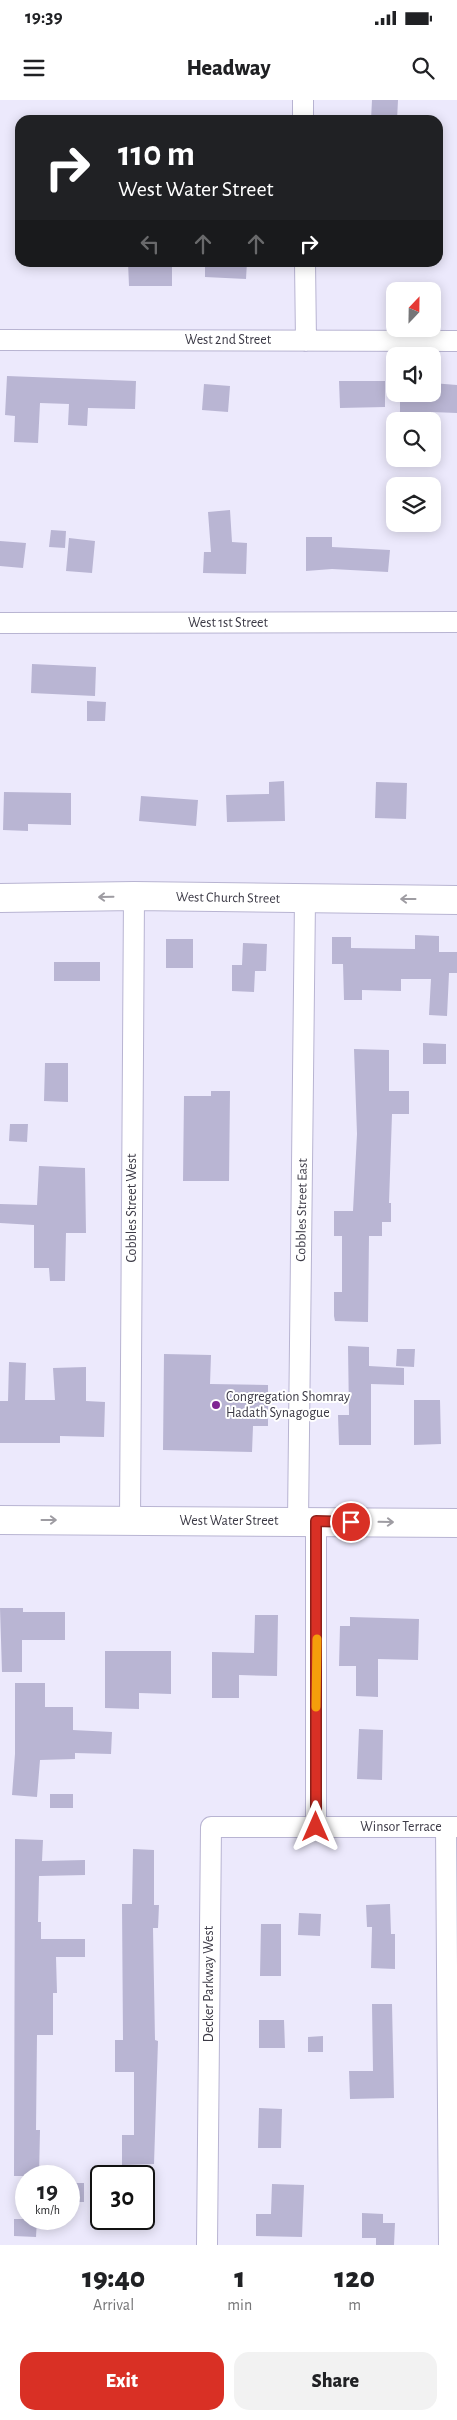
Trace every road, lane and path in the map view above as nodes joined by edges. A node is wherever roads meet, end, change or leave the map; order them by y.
1 (303, 100) edge
2 (303, 115) edge
3 (305, 267) edge
4 (0, 340) edge
5 (306, 341) junction
6 (457, 341) edge
7 (457, 622) edge
8 (0, 624) edge
9 (134, 896) junction
10 (0, 898) edge
11 (305, 898) junction
12 (457, 900) edge
13 (0, 1520) edge
14 (130, 1520) junction
15 (307, 1521) junction
16 (457, 1523) edge
17 (316, 1827) junction
18 (452, 1828) edge
19 (207, 2245) edge
20 (449, 2245) edge

1 - 2 street
3 - 5 street
4 - 5 street, West 2nd Street
5 - 6 street, West 2nd Street
7 - 8 street, West 1st Street
9 -> 10 main road, West Church Street
9 - 11 main road, West Church Street
9 - 14 street, Cobbles Street West
12 -> 11 main road, West Church Street
11 - 15 street, Cobbles Street East
13 -> 14 main road, West Water Street
14 - 15 main road, West Water Street
15 -> 16 main road, West Water Street
15 - 17 street, Cobbles Street East
17 - 18 street, Winsor Terrace
17 - 19 street, Decker Parkway West
18 - 20 street

